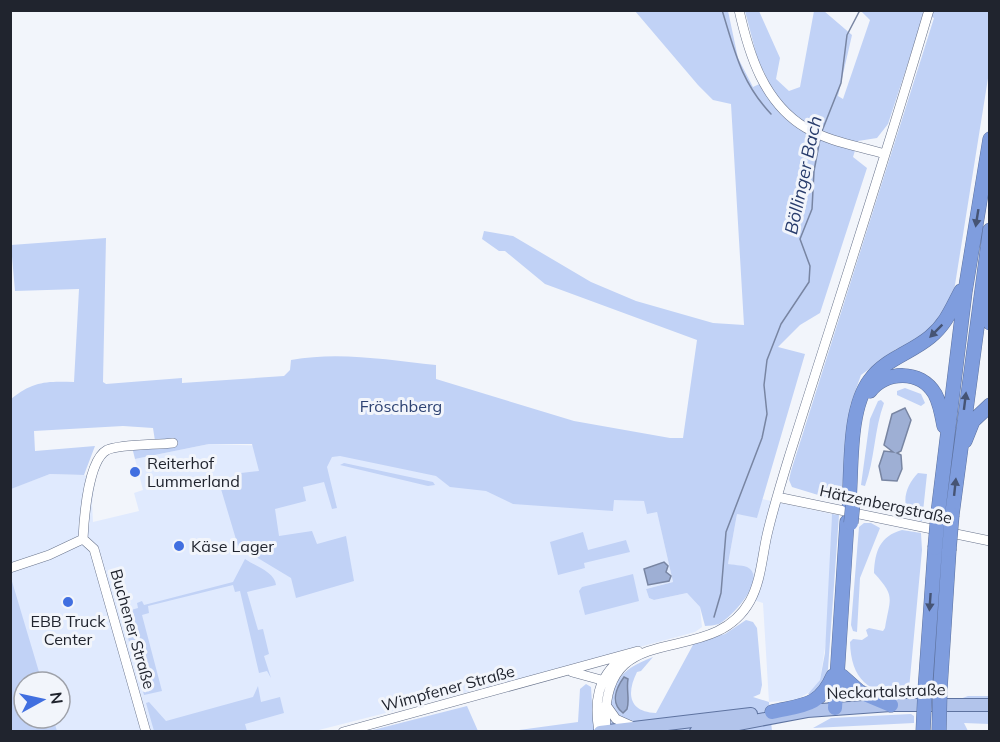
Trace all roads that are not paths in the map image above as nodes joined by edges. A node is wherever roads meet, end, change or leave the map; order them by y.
1 (739, 10) edge
2 (929, 10) edge
3 (990, 140) edge
4 (885, 154) junction
5 (990, 230) edge
6 (986, 249) junction
7 (967, 282) junction
8 (990, 323) edge
9 (990, 405) edge
10 (946, 439) junction
11 (173, 443) dead end
12 (958, 459) junction
13 (777, 497) junction
14 (851, 502) junction
15 (945, 514) junction
16 (83, 539) junction
17 (990, 541) edge
18 (942, 549) junction
19 (10, 568) edge
20 (708, 634) junction
21 (626, 655) junction
22 (839, 672) junction
23 (559, 673) junction
24 (606, 680) junction
25 (605, 704) junction
26 (891, 705) junction
27 (990, 705) edge
28 (839, 708) junction
29 (778, 713) junction
30 (639, 727) junction
31 (606, 731) edge
32 (146, 732) edge
33 (343, 732) edge
34 (599, 732) edge
35 (696, 732) edge
36 (923, 732) edge
37 (939, 732) edge

1 - 4 street
2 - 4 street, Wimpfener Straße
3 -> 7 highway
4 - 13 street, Wimpfener Straße
5 - 6 highway
6 - 8 highway
12 -> 6 highway
7 - 10 highway
7 -> 14 highway
9 - 12 highway
10 - 14 highway
10 - 15 highway
11 - 16 street
15 -> 12 highway
13 - 17 street, Hätzenbergstraße
13 - 20 street, Wimpfener Straße
14 - 22 highway, bridge
15 - 18 highway, bridge
16 - 19 street
16 - 32 street, Buchener Straße
18 -> 36 highway, bridge
18 - 37 highway, bridge
20 - 21 street, Wimpfener Straße
20 - 24 street, Wimpfener Straße
21 - 23 street, Wimpfener Straße
21 - 24 street
22 - 26 highway
22 - 28 highway
22 - 29 highway
23 - 24 street, Wimpfener Straße
23 - 33 street, Wimpfener Straße
24 - 25 street
24 - 34 street
25 - 30 street
25 - 31 street
26 - 27 main road, Neckartalstraße
26 - 28 main road, Neckartalstraße
28 - 29 main road, Neckartalstraße
29 - 30 main road, Neckartalstraße
29 - 35 main road, Neckartalstraße
30 - 31 main road, Neckartalstraße
31 - 34 main road, Neckartalstraße

